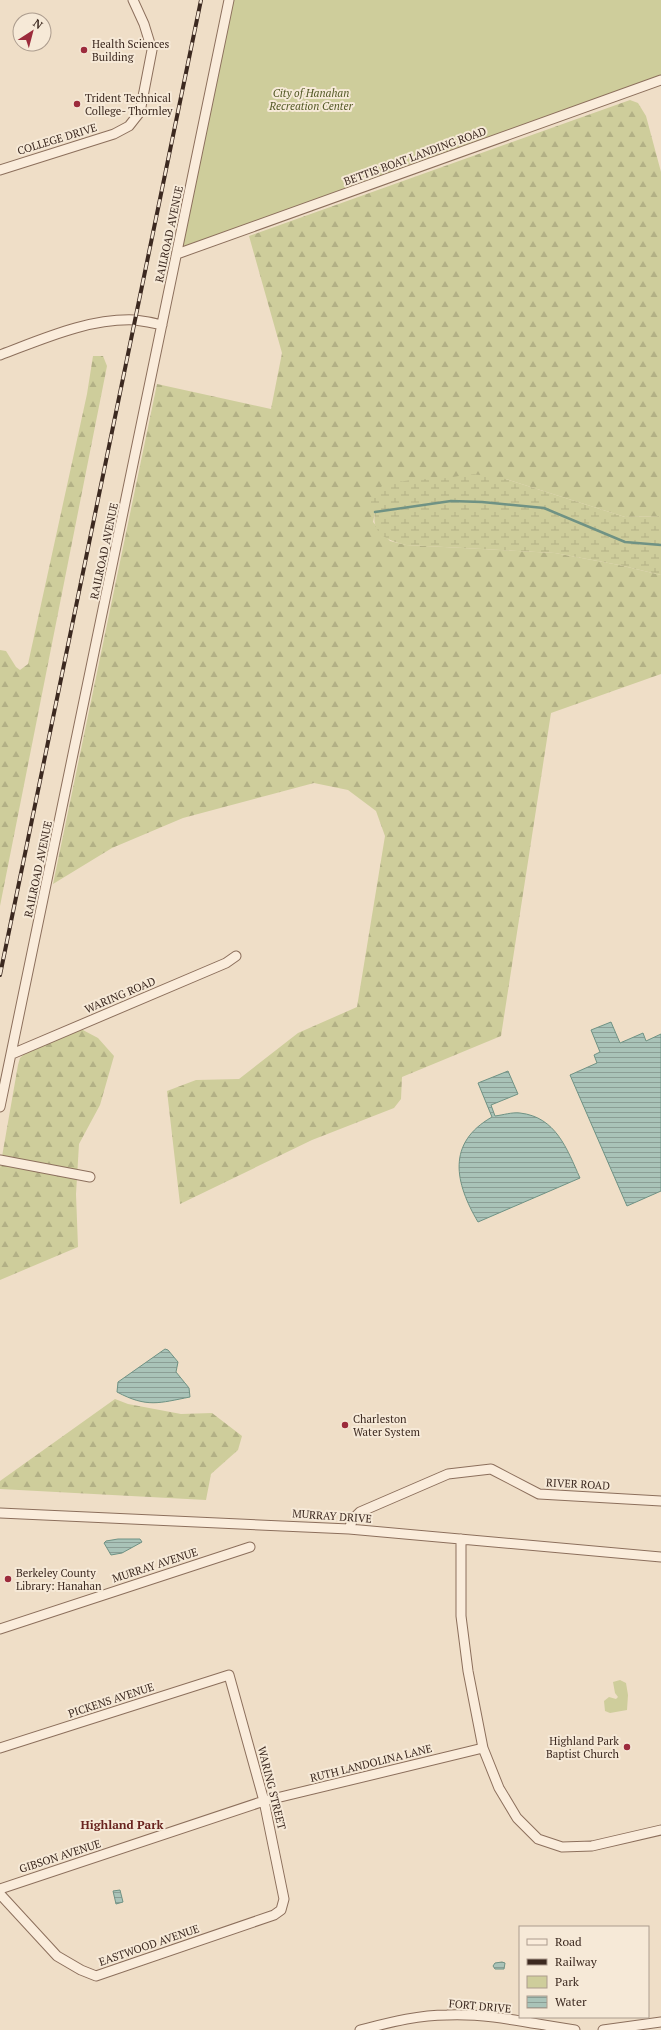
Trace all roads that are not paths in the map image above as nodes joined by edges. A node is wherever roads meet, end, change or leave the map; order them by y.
1 (134, 0) edge
2 (229, 0) edge
3 (661, 80) edge
4 (0, 170) edge
5 (177, 254) junction
6 (162, 325) junction
7 (0, 355) edge
8 (236, 956) dead end
9 (12, 1054) junction
10 (0, 1107) edge
11 (0, 1160) edge
12 (90, 1177) dead end
13 (661, 1501) edge
14 (0, 1513) edge
15 (349, 1529) junction
16 (462, 1539) junction
17 (250, 1546) dead end
18 (661, 1557) edge
19 (0, 1629) edge
20 (229, 1675) joint
21 (0, 1748) edge
22 (483, 1748) junction
23 (264, 1801) junction
24 (661, 1830) edge
25 (0, 1889) edge
26 (0, 1894) edge
27 (283, 1908) joint
28 (661, 2022) edge
29 (648, 2027) edge
30 (360, 2030) edge
31 (574, 2030) edge
32 (602, 2030) edge

1 - 4 street, COLLEGE DRIVE
2 - 5 street, RAILROAD AVENUE
3 - 5 street, BETTIS BOAT LANDING ROAD
5 - 6 street, RAILROAD AVENUE
6 - 7 street
6 - 9 street, RAILROAD AVENUE
8 - 9 street, WARING ROAD
9 - 10 street, RAILROAD AVENUE
11 - 12 street
13 - 15 street, RIVER ROAD
14 - 15 street, MURRAY DRIVE
15 - 16 street, MURRAY DRIVE
16 - 18 street, MURRAY DRIVE
16 - 22 street
17 - 19 street, MURRAY AVENUE
20 - 21 street, PICKENS AVENUE
20 - 23 street, WARING STREET
22 - 23 street, RUTH LANDOLINA LANE
22 - 24 street
23 - 25 street, GIBSON AVENUE
23 - 27 street, WARING STREET
26 - 27 street, EASTWOOD AVENUE
28 - 29 street
29 - 32 street
30 - 31 street, FORT DRIVE

